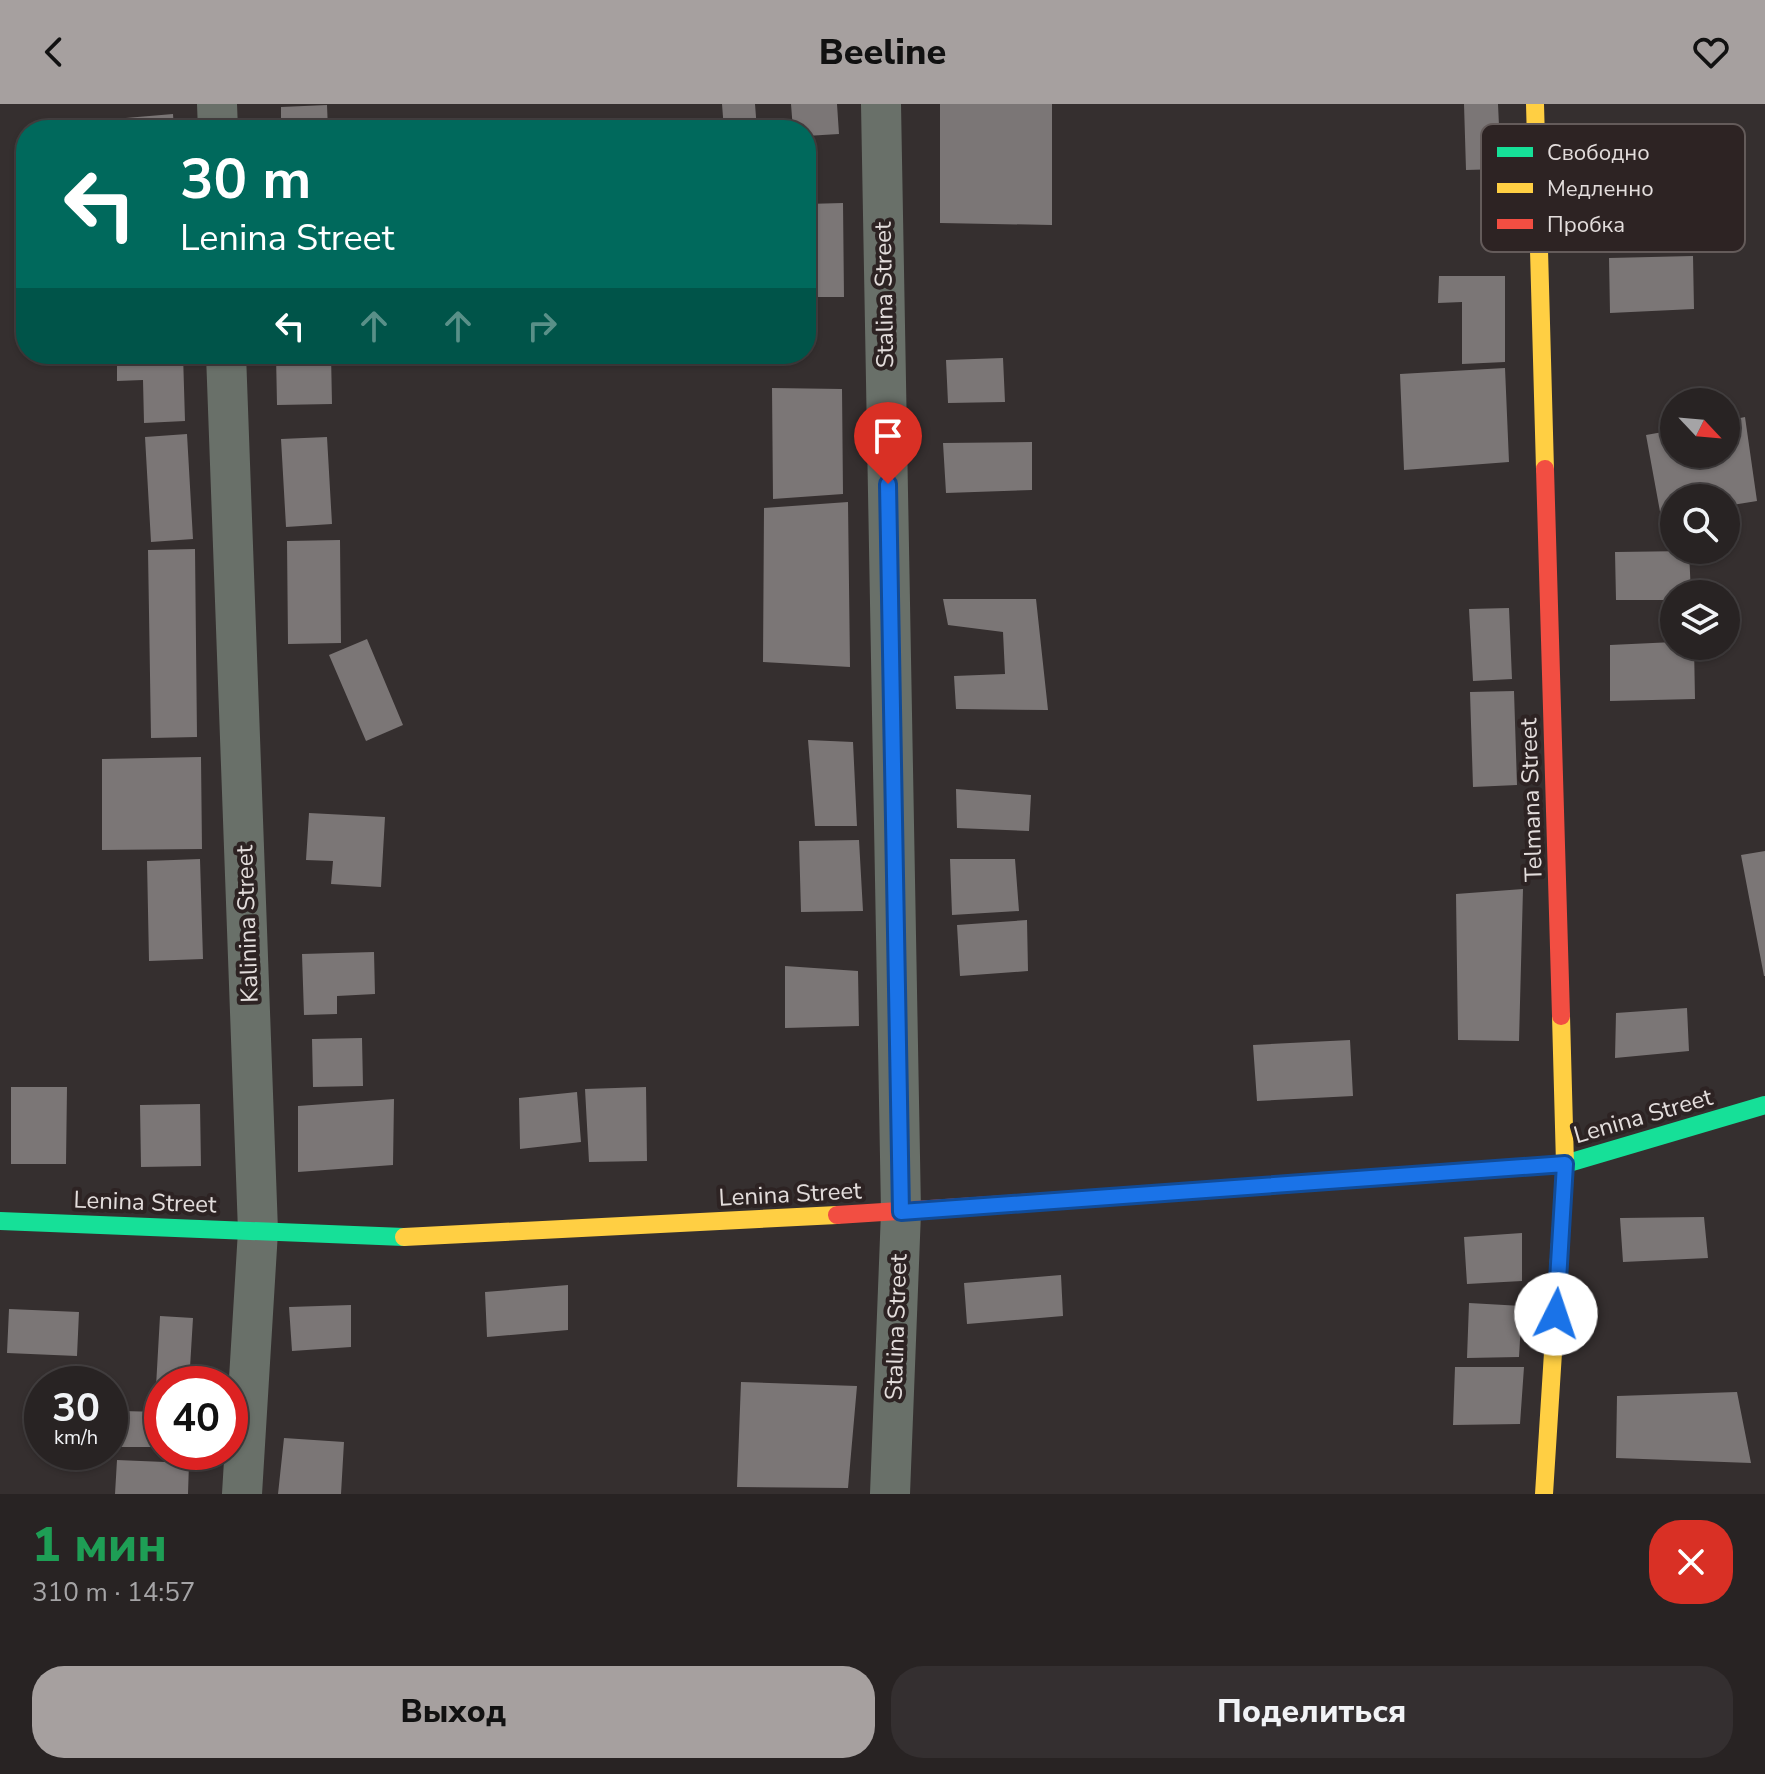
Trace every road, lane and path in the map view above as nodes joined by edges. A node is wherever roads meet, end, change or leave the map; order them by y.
1 (881, 104) edge
2 (1535, 104) edge
3 (1536, 124) edge
4 (1539, 252) edge
5 (226, 364) edge
6 (1765, 1105) edge
7 (1565, 1164) junction
8 (901, 1212) junction
9 (0, 1221) edge
10 (258, 1231) junction
11 (242, 1494) edge
12 (890, 1494) edge
13 (1544, 1494) edge

1 - 8 street, Stalina Street
2 - 3 street, Telmana Street
4 - 7 street, Telmana Street
5 - 10 street, Kalinina Street
6 - 7 street, Lenina Street
7 - 8 street, Lenina Street
7 - 13 street, Telmana Street
8 - 10 street, Lenina Street
8 - 12 street, Stalina Street
9 - 10 street, Lenina Street
10 - 11 street, Kalinina Street

